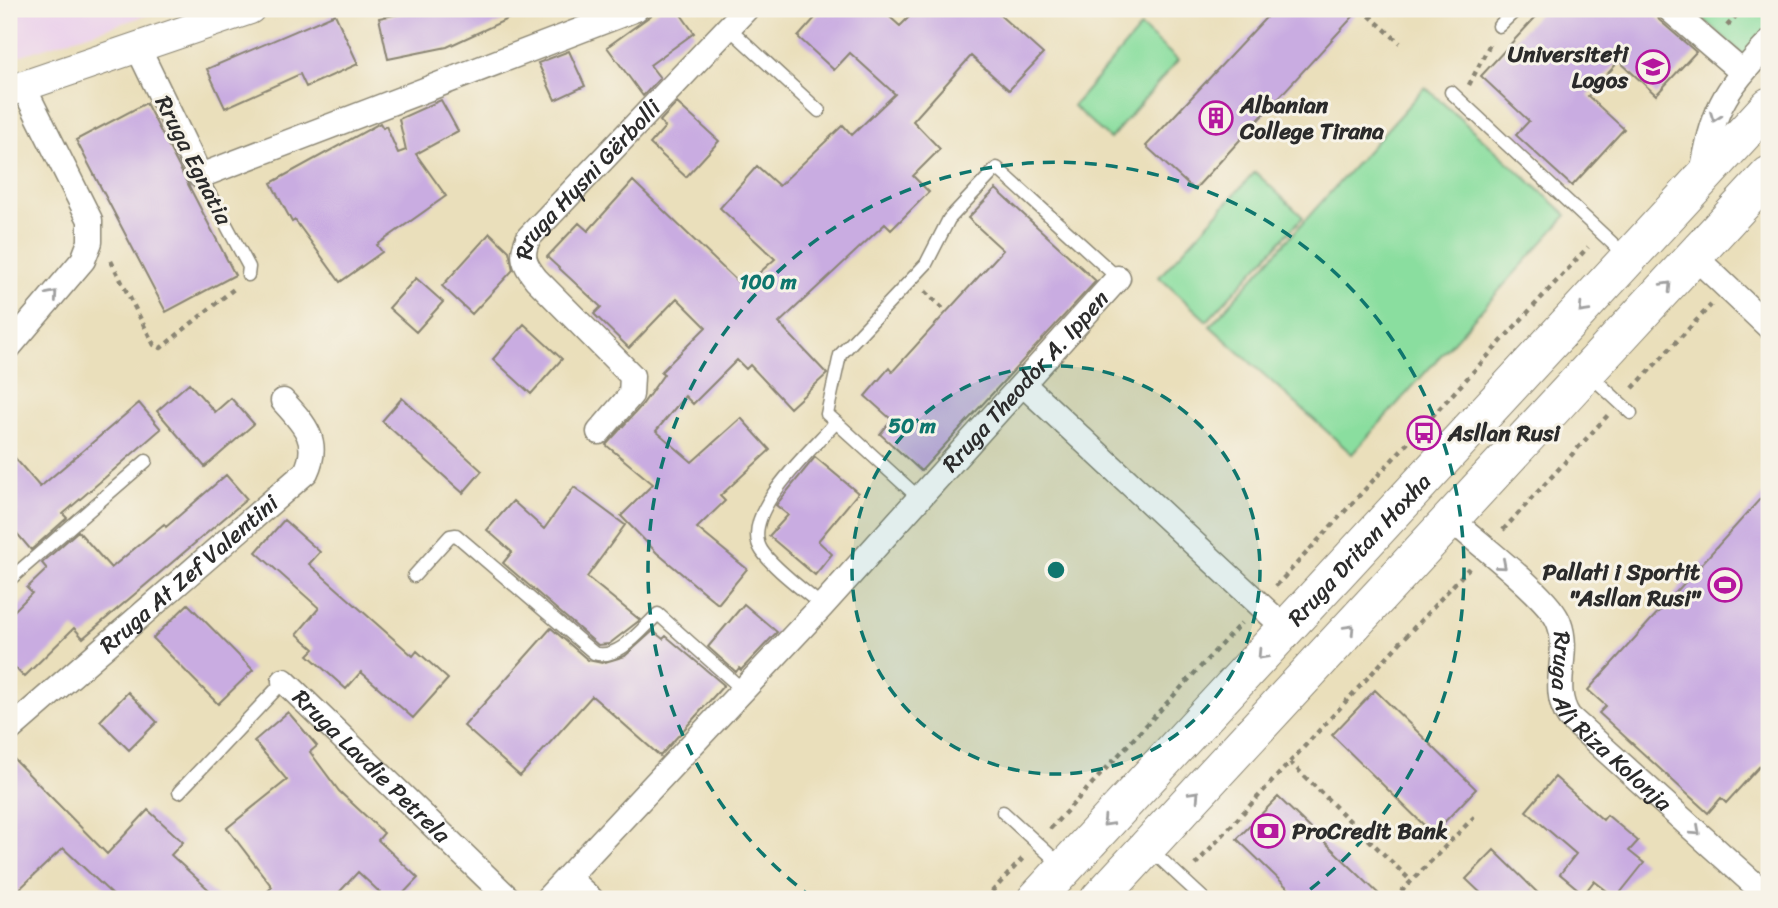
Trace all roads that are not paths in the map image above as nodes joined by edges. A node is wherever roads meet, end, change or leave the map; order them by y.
1 (636, 9) edge
2 (746, 9) edge
3 (1517, 9) edge
4 (1669, 9) edge
5 (239, 11) edge
6 (1499, 26) road end
7 (729, 28) junction
8 (1769, 43) edge
9 (137, 46) junction
10 (1742, 72) junction
11 (16, 89) edge
12 (1456, 96) road end
13 (1769, 106) edge
14 (819, 111) dead end
15 (1769, 175) edge
16 (200, 176) junction
17 (1700, 181) junction
18 (1753, 205) edge
19 (1694, 256) junction
20 (1629, 259) junction
21 (248, 275) road end
22 (1118, 278) joint
23 (1769, 327) edge
24 (9, 347) edge
25 (1588, 372) junction
26 (1023, 384) junction
27 (283, 401) dead end
28 (1631, 413) dead end
29 (836, 422) junction
30 (598, 432) dead end
31 (146, 461) dead end
32 (919, 498) junction
33 (1451, 519) junction
34 (414, 576) dead end
35 (9, 580) edge
36 (822, 606) junction
37 (1286, 629) junction
38 (284, 681) joint
39 (743, 690) junction
40 (9, 730) edge
41 (179, 792) dead end
42 (1003, 812) dead end
43 (1148, 847) junction
44 (1065, 868) junction
45 (568, 878) junction
46 (1761, 887) edge
47 (509, 899) edge
48 (547, 899) edge
49 (591, 899) edge
50 (1036, 899) edge
51 (1099, 899) edge
52 (1204, 899) edge

1 - 16 street
2 - 7 street, Rruga Hysni Gërbolli
3 - 6 lane
4 - 10 street
5 - 9 street
7 - 14 lane
7 - 30 street, Rruga Hysni Gërbolli
8 - 10 street
9 - 11 street
9 - 16 street, Rruga Egnatia
10 -> 17 street
24 -> 11 street
12 - 20 lane
13 - 17 main road, Rruga Dritan Hoxha
15 - 18 main road, Rruga Dritan Hoxha
16 - 21 lane, Rruga Egnatia
17 - 20 main road, Rruga Dritan Hoxha
18 - 19 main road, Rruga Dritan Hoxha
19 - 23 street
25 -> 19 main road, Rruga Dritan Hoxha
20 -> 37 main road, Rruga Dritan Hoxha
22 - 26 street, Rruga Theodor A. Ippen
22 - 29 lane, Rruga Theodor A. Ippen
25 - 28 lane
25 - 33 main road, Rruga Dritan Hoxha
26 - 32 street, Rruga Theodor A. Ippen
26 - 37 street
27 - 40 street, Rruga At Zef Valentini
29 - 32 lane
29 - 36 lane
31 - 35 lane
32 - 36 street, Rruga Theodor A. Ippen
43 -> 33 main road, Rruga Dritan Hoxha
33 -> 46 street, Rruga Ali Riza Kolonja
34 - 39 lane
36 - 39 street, Rruga Theodor A. Ippen
37 -> 44 main road, Rruga Dritan Hoxha
38 - 41 lane, Rruga Lavdie Petrela
38 - 47 street, Rruga Lavdie Petrela
39 - 45 street, Rruga Theodor A. Ippen
42 - 44 lane
43 - 51 main road, Rruga Dritan Hoxha
43 - 52 lane
44 - 50 main road, Rruga Dritan Hoxha
45 - 48 street
45 - 49 street

